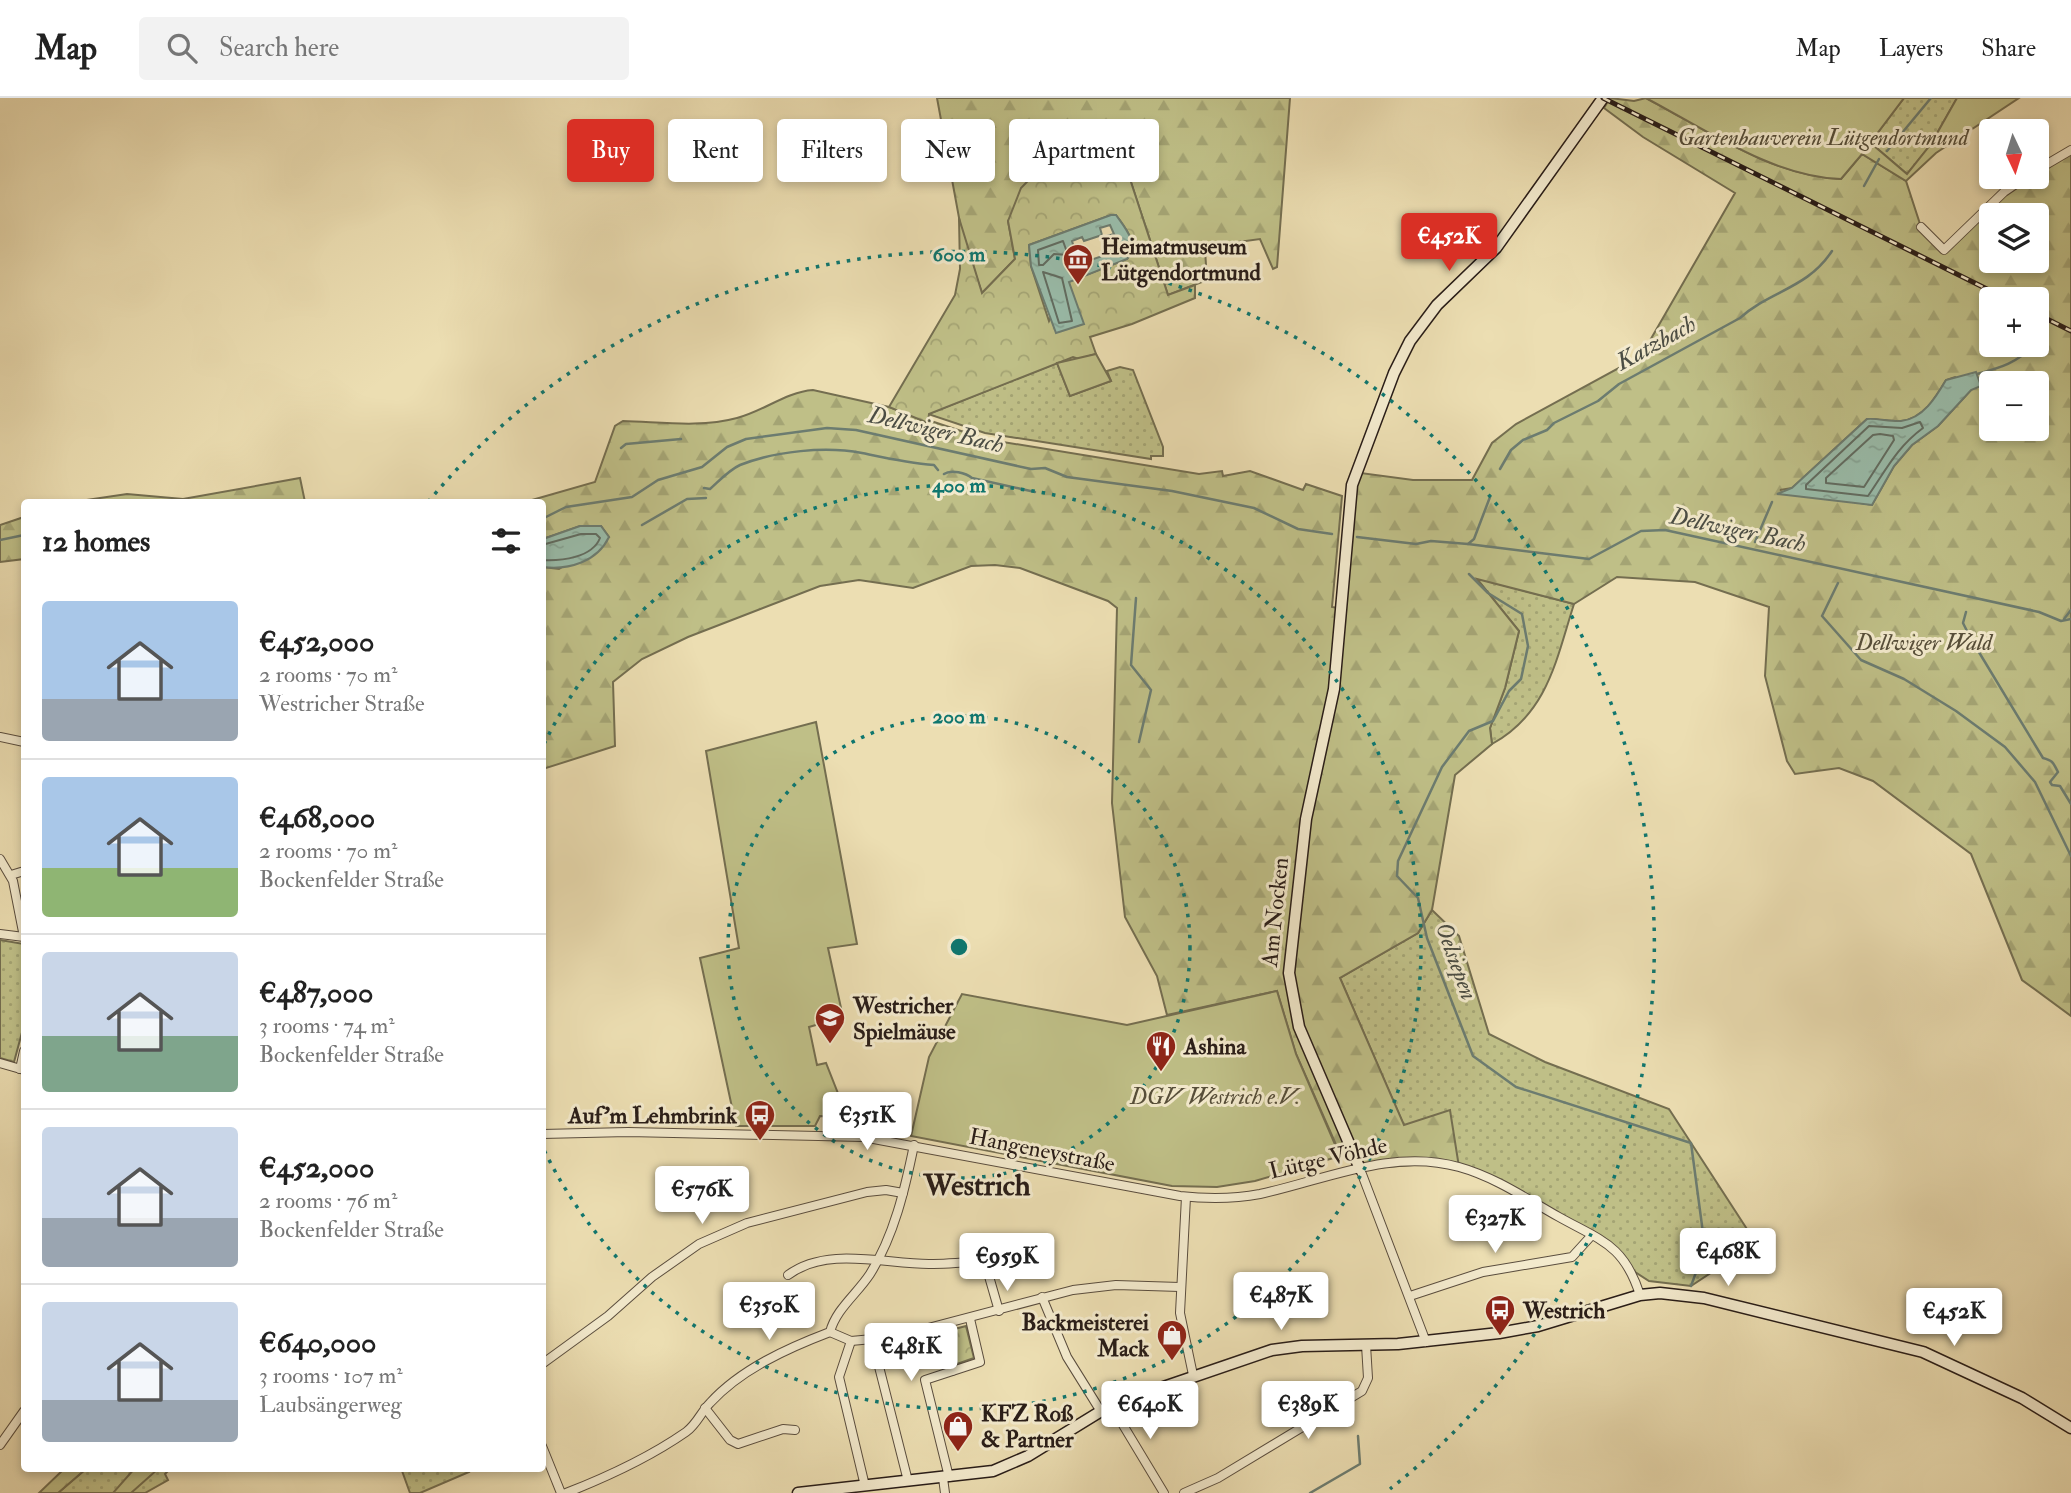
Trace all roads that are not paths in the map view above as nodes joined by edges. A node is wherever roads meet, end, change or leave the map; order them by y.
1 (1603, 98) edge
2 (2071, 150) edge
3 (2049, 163) edge
4 (2008, 189) edge
5 (1921, 227) dead end
6 (0, 737) edge
7 (21, 741) edge
8 (0, 859) edge
9 (21, 872) edge
10 (11, 875) junction
11 (21, 923) edge
12 (0, 934) edge
13 (21, 937) edge
14 (0, 1063) edge
15 (21, 1070) edge
16 (546, 1134) edge
17 (914, 1145) junction
18 (1360, 1168) junction
19 (903, 1193) junction
20 (1186, 1197) junction
21 (1592, 1235) junction
22 (984, 1259) junction
23 (1026, 1259) dead end
24 (876, 1262) junction
25 (788, 1275) dead end
26 (1181, 1287) junction
27 (1640, 1294) junction
28 (1410, 1296) junction
29 (1042, 1297) junction
30 (999, 1311) junction
31 (970, 1319) junction
32 (940, 1327) junction
33 (830, 1332) junction
34 (872, 1339) junction
35 (851, 1341) junction
36 (1426, 1342) junction
37 (1366, 1345) junction
38 (546, 1361) edge
39 (952, 1371) junction
40 (1193, 1376) junction
41 (1111, 1405) junction
42 (705, 1408) junction
43 (1100, 1410) junction
44 (21, 1415) edge
45 (2071, 1428) edge
46 (795, 1430) dead end
47 (0, 1445) edge
48 (546, 1455) edge
49 (946, 1477) junction
50 (908, 1481) junction
51 (865, 1486) junction
52 (564, 1493) edge
53 (798, 1493) edge
54 (945, 1493) edge
55 (1164, 1493) edge
56 (1184, 1493) edge

1 - 18 main road, Am Nocken
2 - 3 street
4 - 5 street
6 - 7 street
8 - 10 street
9 - 10 street
10 - 11 street
12 - 13 street
14 - 15 street
16 - 17 street, Hangeneystraße
17 - 19 street
17 - 20 street, Hangeneystraße
18 - 20 street, Lütge Vöhde
18 - 21 street, Lütge Vöhde
18 - 28 street, Am Nocken
19 - 24 street
19 - 38 street
20 - 26 street
21 - 27 street, Lütge Vöhde
21 - 28 street
22 - 23 street
22 - 24 street
22 - 30 street
24 - 25 street
24 - 33 street
26 - 29 street
26 - 40 street
27 - 36 main road
27 - 45 main road
28 - 36 street, Am Nocken
29 - 30 street
29 - 43 street
30 - 31 street
31 - 32 street
31 - 39 street
32 - 34 street
32 - 39 street
33 - 35 street
33 - 42 street
34 - 35 street
34 - 50 street
35 - 51 street
36 - 37 main road
37 - 40 main road
37 - 56 street
39 - 49 street
40 - 41 main road
41 - 43 main road
41 - 55 street
42 - 46 street
42 - 52 street
43 - 49 main road
44 - 47 street
48 - 52 street
49 - 50 main road
49 - 54 street
50 - 51 main road
51 - 53 main road

